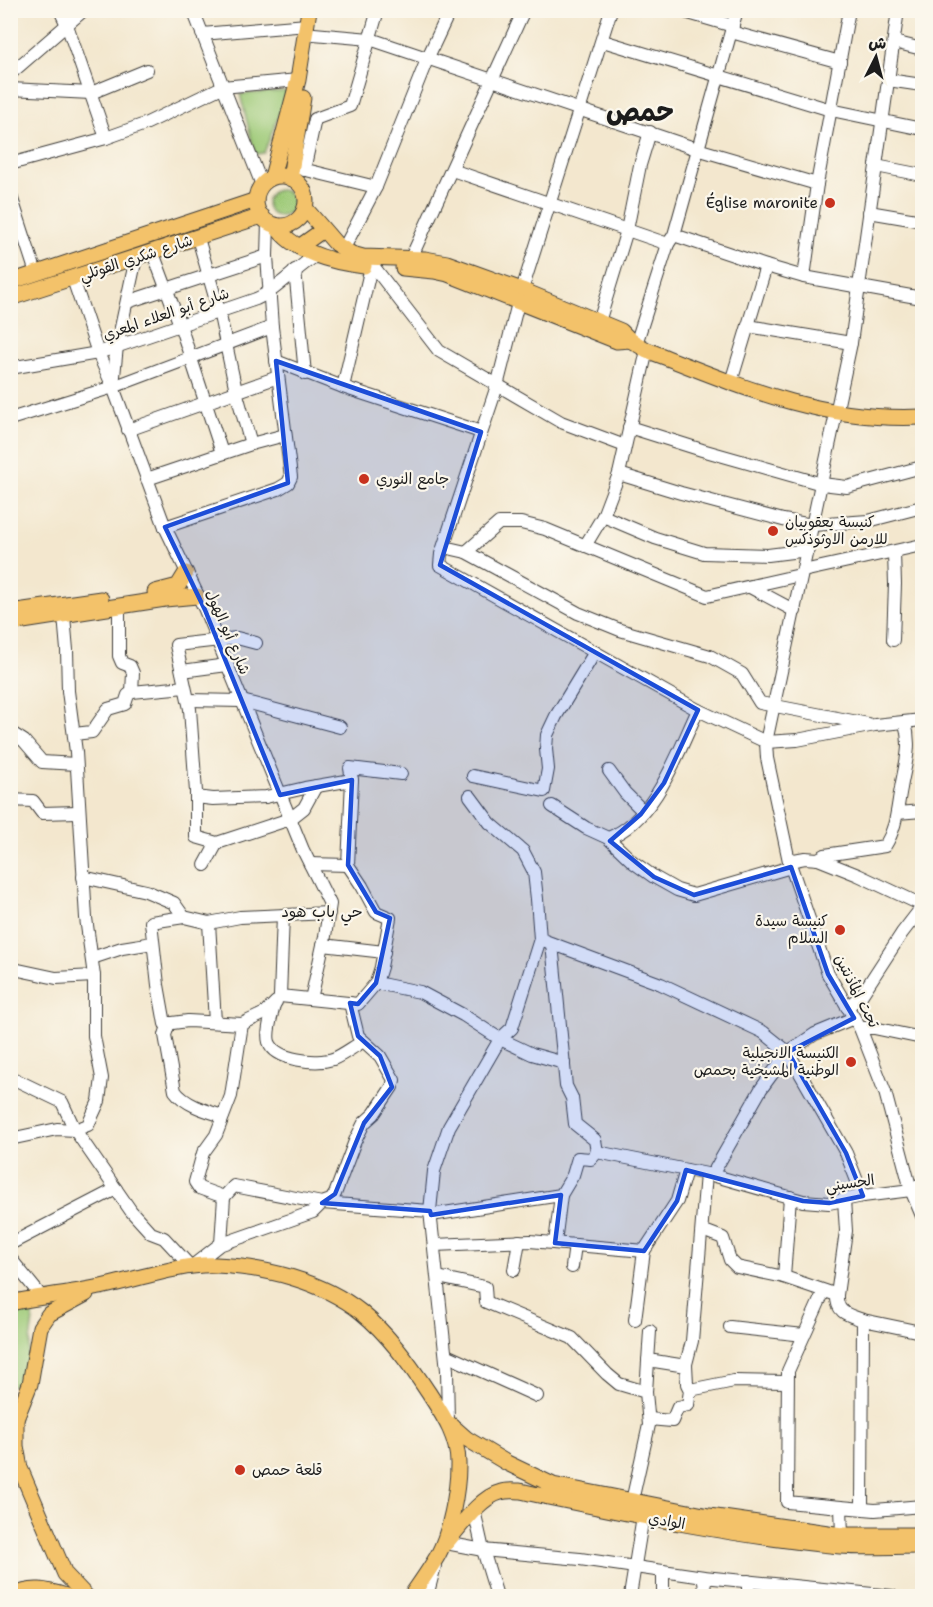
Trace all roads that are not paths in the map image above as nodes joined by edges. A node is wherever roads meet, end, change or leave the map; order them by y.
1 (60, 10) edge
2 (84, 10) edge
3 (193, 10) edge
4 (317, 10) edge
5 (378, 10) edge
6 (450, 10) edge
7 (524, 10) edge
8 (611, 10) edge
9 (678, 10) edge
10 (737, 10) edge
11 (849, 10) edge
12 (898, 10) edge
13 (310, 23) edge
14 (67, 25) junction
15 (732, 29) junction
16 (202, 34) junction
17 (370, 39) junction
18 (603, 41) junction
19 (894, 42) junction
20 (922, 50) edge
21 (428, 57) junction
22 (840, 62) junction
23 (147, 70) dead end
24 (10, 74) edge
25 (718, 76) junction
26 (494, 79) junction
27 (298, 80) junction
28 (888, 80) junction
29 (922, 85) edge
30 (222, 87) junction
31 (10, 89) edge
32 (91, 93) junction
33 (580, 109) junction
34 (831, 110) junction
35 (882, 120) junction
36 (922, 129) edge
37 (650, 132) junction
38 (106, 138) junction
39 (697, 149) junction
40 (10, 164) edge
41 (876, 166) junction
42 (452, 170) junction
43 (296, 172) junction
44 (922, 175) edge
45 (267, 181) junction
46 (817, 184) junction
47 (376, 187) junction
48 (10, 193) edge
49 (256, 200) junction
50 (549, 205) junction
51 (304, 208) junction
52 (869, 212) junction
53 (268, 221) junction
54 (922, 221) edge
55 (323, 230) junction
56 (627, 230) junction
57 (198, 238) junction
58 (671, 240) junction
59 (299, 247) junction
60 (344, 250) junction
61 (153, 253) junction
62 (267, 255) junction
63 (316, 255) junction
64 (136, 258) junction
65 (411, 258) junction
66 (766, 266) junction
67 (373, 267) junction
68 (295, 270) junction
69 (36, 273) junction
70 (208, 275) junction
71 (804, 277) junction
72 (73, 279) junction
73 (10, 282) edge
74 (860, 286) junction
75 (166, 289) junction
76 (270, 293) junction
77 (520, 297) junction
78 (10, 298) edge
79 (922, 298) edge
80 (127, 302) junction
81 (219, 311) junction
82 (599, 322) junction
83 (180, 324) junction
84 (748, 326) junction
85 (272, 327) junction
86 (851, 343) junction
87 (225, 345) junction
88 (638, 345) junction
89 (117, 346) junction
90 (98, 353) junction
91 (191, 358) junction
92 (276, 361) junction
93 (10, 368) edge
94 (304, 374) junction
95 (278, 377) junction
96 (731, 382) junction
97 (497, 386) junction
98 (113, 387) junction
99 (343, 387) junction
100 (236, 391) junction
101 (206, 402) junction
102 (837, 413) junction
103 (922, 417) edge
104 (10, 419) edge
105 (629, 427) junction
106 (128, 430) junction
107 (481, 432) junction
108 (285, 435) junction
109 (250, 444) junction
110 (625, 446) junction
111 (222, 453) junction
112 (922, 467) edge
113 (619, 474) junction
114 (147, 479) junction
115 (822, 484) junction
116 (922, 507) edge
117 (603, 516) junction
118 (813, 525) junction
119 (165, 527) junction
120 (585, 546) junction
121 (444, 547) junction
122 (921, 547) edge
123 (808, 550) junction
124 (466, 552) junction
125 (894, 552) junction
126 (803, 571) junction
127 (186, 573) junction
128 (750, 587) junction
129 (197, 596) junction
130 (119, 606) junction
131 (795, 611) junction
132 (10, 612) edge
133 (64, 616) junction
134 (10, 623) edge
135 (217, 640) junction
136 (893, 640) dead end
137 (256, 643) dead end
138 (595, 652) junction
139 (227, 665) junction
140 (182, 671) junction
141 (185, 687) junction
142 (132, 692) junction
143 (188, 700) junction
144 (242, 701) junction
145 (774, 707) junction
146 (698, 710) junction
147 (922, 720) edge
148 (905, 723) junction
149 (875, 725) junction
150 (340, 727) dead end
151 (10, 732) edge
152 (74, 734) junction
153 (766, 742) junction
154 (76, 764) junction
155 (609, 771) dead end
156 (401, 774) dead end
157 (473, 776) dead end
158 (352, 780) junction
159 (316, 786) junction
160 (280, 795) junction
161 (470, 796) dead end
162 (196, 797) junction
163 (10, 800) edge
164 (552, 806) dead end
165 (644, 811) junction
166 (922, 811) edge
167 (78, 812) junction
168 (897, 813) junction
169 (290, 819) junction
170 (608, 838) junction
171 (217, 843) junction
172 (818, 859) junction
173 (310, 864) junction
174 (348, 864) junction
175 (790, 864) junction
176 (205, 865) dead end
177 (83, 878) junction
178 (922, 906) edge
179 (329, 913) junction
180 (284, 915) junction
181 (184, 917) junction
182 (209, 923) junction
183 (540, 939) junction
184 (153, 943) junction
185 (552, 944) junction
186 (323, 945) junction
187 (384, 952) junction
188 (10, 957) edge
189 (92, 958) junction
190 (94, 976) junction
191 (376, 983) junction
192 (311, 999) junction
193 (277, 1000) junction
194 (350, 1003) junction
195 (854, 1018) junction
196 (215, 1022) junction
197 (169, 1023) junction
198 (242, 1024) junction
199 (922, 1038) edge
200 (500, 1039) junction
201 (362, 1041) junction
202 (788, 1052) junction
203 (564, 1063) junction
204 (10, 1077) edge
205 (223, 1116) junction
206 (75, 1130) junction
207 (10, 1139) edge
208 (597, 1152) junction
209 (686, 1170) junction
210 (709, 1174) junction
211 (922, 1183) edge
212 (116, 1189) junction
213 (911, 1190) junction
214 (561, 1194) junction
215 (863, 1196) junction
216 (224, 1197) junction
217 (790, 1197) junction
218 (844, 1200) junction
219 (322, 1203) junction
220 (431, 1213) junction
221 (922, 1216) edge
222 (702, 1230) junction
223 (519, 1242) junction
224 (555, 1243) junction
225 (10, 1244) edge
226 (221, 1244) junction
227 (434, 1245) junction
228 (575, 1245) junction
229 (644, 1251) junction
230 (10, 1258) edge
231 (191, 1267) junction
232 (572, 1267) dead end
233 (514, 1270) dead end
234 (438, 1277) junction
235 (784, 1277) junction
236 (102, 1287) junction
237 (831, 1293) junction
238 (41, 1296) junction
239 (10, 1303) edge
240 (635, 1320) dead end
241 (863, 1320) junction
242 (40, 1327) junction
243 (730, 1327) dead end
244 (650, 1330) dead end
245 (916, 1331) dead end
246 (804, 1335) junction
247 (446, 1355) junction
248 (648, 1360) junction
249 (686, 1366) junction
250 (787, 1382) junction
251 (690, 1390) junction
252 (646, 1392) junction
253 (537, 1396) dead end
254 (13, 1412) edge
255 (649, 1419) junction
256 (448, 1422) junction
257 (13, 1450) edge
258 (632, 1501) junction
259 (922, 1506) edge
260 (841, 1507) junction
261 (862, 1508) junction
262 (474, 1510) junction
263 (643, 1516) junction
264 (842, 1535) junction
265 (922, 1535) edge
266 (922, 1546) edge
267 (442, 1548) junction
268 (483, 1550) junction
269 (634, 1567) junction
270 (663, 1571) junction
271 (704, 1577) junction
272 (748, 1581) junction
273 (799, 1591) edge
274 (846, 1594) edge
275 (13, 1596) edge
276 (66, 1596) edge
277 (86, 1596) edge
278 (411, 1596) edge
279 (427, 1596) edge
280 (497, 1596) edge
281 (630, 1596) edge
282 (663, 1596) edge
283 (705, 1596) edge
284 (748, 1596) edge
285 (892, 1596) edge

1 - 14 street
2 - 14 street
3 - 16 street
4 - 13 main road
5 - 17 street
6 - 21 street
7 - 26 street
8 - 18 street
9 - 15 street
10 - 15 street
11 - 22 street
12 - 19 street
13 - 16 street
13 - 17 street
13 - 27 main road
13 - 43 main road
14 - 24 street
14 - 32 street
15 - 22 street
15 - 25 street
16 - 30 street
17 - 21 street
17 - 43 street
18 - 25 street
18 - 33 street
19 - 20 street
19 - 28 street
21 - 26 street
21 - 47 street
22 - 34 street
23 - 32 street
25 - 34 street
25 - 39 street
26 - 33 street
26 - 42 street
27 - 30 street
27 - 45 main road
28 - 29 street
28 - 35 street
30 - 38 street
30 - 45 street
31 - 32 street
32 - 38 street
33 - 37 street
33 - 50 street
34 - 35 street
34 - 46 street
35 - 36 street
35 - 41 street
37 - 39 street
37 - 56 street
38 - 40 street
39 - 46 street
39 - 58 street
41 - 44 street
41 - 52 street
42 - 50 street
42 - 65 street
43 - 45 main road
43 - 47 street
43 - 51 main road
45 - 49 main road
46 - 71 street
47 - 60 street
48 - 69 street
49 - 53 main road
49 - 69 main road, شارع شكري القوتلي
50 - 56 street
50 - 77 street
51 - 53 main road
51 - 55 main road
52 - 54 street
52 - 74 street
53 - 57 main road, شارع شكري القوتلي
53 - 59 main road
53 - 62 street
55 - 59 main road
55 - 60 main road
56 - 58 street
56 - 82 street
57 - 61 main road, شارع شكري القوتلي
57 - 70 street
58 - 66 street
58 - 88 street
59 - 63 main road
60 - 65 main road
61 - 64 main road, شارع شكري القوتلي
61 - 75 street
62 - 70 street
62 - 76 street
63 - 67 main road
63 - 68 street, شارع أبو العلاء المعري
64 - 72 main road, شارع شكري القوتلي
64 - 80 street
65 - 77 main road
66 - 71 street
66 - 84 street
67 - 77 main road
67 - 97 street
67 - 99 street
68 - 76 street, شارع أبو العلاء المعري
68 - 94 street
69 - 73 main road, شارع شكري القوتلي
70 - 75 street
70 - 81 street
71 - 74 street
72 - 78 main road, شارع شكري القوتلي
72 - 90 street, شارع أبو الهول
74 - 79 street
74 - 86 street
75 - 80 street
75 - 83 street
76 - 81 street, شارع أبو العلاء المعري
76 - 85 street
77 - 82 main road
77 - 88 main road
77 - 97 street
80 - 89 street
81 - 83 street, شارع أبو العلاء المعري
81 - 87 street
82 - 88 main road
83 - 89 street, شارع أبو العلاء المعري
83 - 91 street
84 - 86 street
84 - 96 street
85 - 87 street
85 - 92 street
86 - 102 street
87 - 91 street
87 - 100 street
88 - 96 main road
88 - 105 street
89 - 90 street, شارع أبو العلاء المعري
89 - 98 street
90 - 93 street, شارع أبو العلاء المعري
90 - 98 street, شارع أبو الهول
91 - 98 street
91 - 101 street
92 - 94 street
92 - 95 street
94 - 99 street
95 - 100 street
95 - 108 street
96 - 102 main road
97 - 107 street
97 - 110 street
98 - 104 street
98 - 106 street, شارع أبو الهول
99 - 107 street
100 - 101 street
100 - 109 street
101 - 106 street
101 - 111 street
102 - 103 main road
102 - 115 street
105 - 110 street
105 - 115 street
106 - 114 street, شارع أبو الهول
107 - 121 street
108 - 109 street
108 - 119 street
109 - 111 street
110 - 113 street
111 - 114 street
112 - 115 street
113 - 117 street
113 - 118 street
114 - 119 street, شارع أبو الهول
115 - 118 street
116 - 118 street
117 - 120 street
117 - 123 street
118 - 123 street
119 - 127 street, شارع أبو الهول
120 - 124 street
120 - 128 street
121 - 124 street
121 - 138 street
122 - 125 street
123 - 126 street
124 - 145 street
125 - 126 street
125 - 136 street
126 - 128 street
126 - 131 street
127 - 129 street, شارع أبو الهول
127 - 132 main road
128 - 131 street
129 - 130 main road
129 - 135 street, شارع أبو الهول
130 - 133 main road
130 - 142 street
131 - 145 street
133 - 134 main road
133 - 152 street
135 - 137 street
135 - 139 street, شارع أبو الهول
135 - 140 street
138 - 146 street
138 - 157 street
139 - 140 street
139 - 144 street, شارع أبو الهول
140 - 141 street
141 - 142 street
141 - 143 street
142 - 152 street
143 - 144 street
143 - 162 street
144 - 150 street
144 - 160 street, شارع أبو الهول
145 - 149 street
145 - 153 street
146 - 153 street
146 - 165 street
147 - 148 street
148 - 149 street
148 - 168 street
149 - 153 street
151 - 154 street
152 - 154 street
153 - 175 street, تحت المأذنتين
154 - 167 street
155 - 165 street
156 - 158 street
158 - 159 street
158 - 174 street
159 - 160 street
159 - 169 street
160 - 162 street
160 - 169 street, شارع أبو الهول
161 - 183 street
162 - 171 street
163 - 167 street
164 - 170 street
165 - 170 street
166 - 168 street
167 - 177 street
168 - 172 street
169 - 171 street
169 - 173 street, شارع أبو الهول
170 - 175 street
171 - 176 street
172 - 175 street
172 - 178 street
173 - 174 street
173 - 179 street, شارع أبو الهول
174 - 187 street
175 - 195 street, تحت المأذنتين
177 - 181 street
177 - 189 street
178 - 195 street
179 - 180 street
179 - 186 street, شارع أبو الهول
180 - 182 street
180 - 193 street
181 - 182 street
181 - 184 street
182 - 196 street
183 - 185 street
183 - 200 street
184 - 189 street
184 - 197 street
185 - 202 street
185 - 203 street
186 - 187 street
186 - 192 street, شارع أبو الهول
187 - 191 street
188 - 190 street
189 - 190 street
190 - 206 street
191 - 194 street
191 - 200 street
192 - 193 street
192 - 194 street
193 - 198 street
193 - 201 street
194 - 201 street
195 - 199 street
195 - 202 street
195 - 213 street, تحت المأذنتين
196 - 197 street
196 - 198 street
197 - 205 street
198 - 205 street
200 - 203 street
200 - 220 street
201 - 219 street
202 - 210 street
202 - 215 street
203 - 208 street
204 - 206 street
205 - 216 street
206 - 207 street
206 - 212 street
208 - 209 street, الحسيني
208 - 214 street
209 - 210 street, الحسيني
209 - 229 street
210 - 217 street, الحسيني
210 - 222 street
211 - 213 street, الحسيني
212 - 225 street
212 - 231 street
213 - 215 street, الحسيني
213 - 221 street, تحت المأذنتين
214 - 220 street
214 - 224 street
215 - 218 street, الحسيني
216 - 219 street
216 - 226 street
217 - 218 street, الحسيني
217 - 235 street
218 - 237 street
219 - 220 street
219 - 226 street
220 - 227 street
222 - 235 street
222 - 249 street
223 - 224 street
223 - 227 street
223 - 233 street
224 - 228 street
226 - 231 street
227 - 234 street
228 - 229 street
228 - 232 street
229 - 240 street
230 - 238 street
231 - 236 main road
231 - 256 main road
234 - 247 street
234 - 252 street
235 - 237 street
236 - 238 main road
236 - 242 main road
237 - 241 street
237 - 246 street
238 - 239 main road
238 - 242 main road
241 - 245 street
241 - 261 street
242 - 254 main road
243 - 246 street
244 - 248 street
246 - 250 street
247 - 253 street
247 - 256 street
248 - 249 street
248 - 252 street
249 - 251 street
250 - 251 street
250 - 260 street
251 - 255 street
252 - 255 street
254 - 257 main road
255 - 258 street
256 - 258 main road, الوادي
256 - 267 main road
257 - 277 main road
258 - 264 main road, الوادي
259 - 261 street
260 - 261 street
260 - 264 street
262 - 263 main road, الوادي
262 - 267 main road, الوادي
262 - 268 street
263 - 266 main road, الوادي
263 - 269 street
264 - 265 main road, الوادي
267 - 268 street
267 - 278 main road
267 - 279 street
268 - 269 street
268 - 280 street
269 - 270 street
269 - 281 street
270 - 271 street
270 - 282 street
271 - 272 street
271 - 283 street
272 - 273 street
272 - 284 street
273 - 274 street
274 - 285 street
275 - 276 main road

